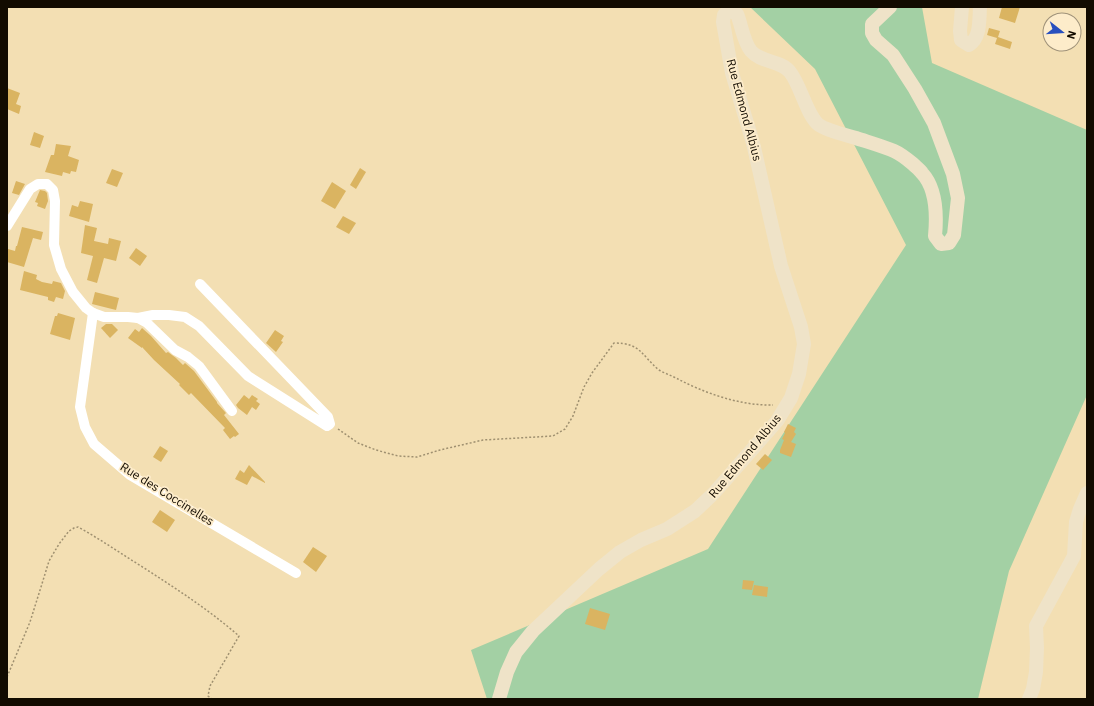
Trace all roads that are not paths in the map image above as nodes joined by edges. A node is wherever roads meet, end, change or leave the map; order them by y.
1 (890, 7) edge
2 (962, 7) edge
3 (980, 7) edge
4 (7, 226) edge
5 (200, 284) dead end
6 (93, 313) junction
7 (138, 318) junction
8 (232, 411) dead end
9 (1087, 493) edge
10 (296, 573) dead end
11 (499, 699) edge
12 (1029, 699) edge

1 - 11 main road, Rue Edmond Albius
2 - 3 main road
4 - 6 street
5 - 7 street
6 - 7 street
6 - 10 street, Rue des Coccinelles
7 - 8 street
9 - 12 main road

